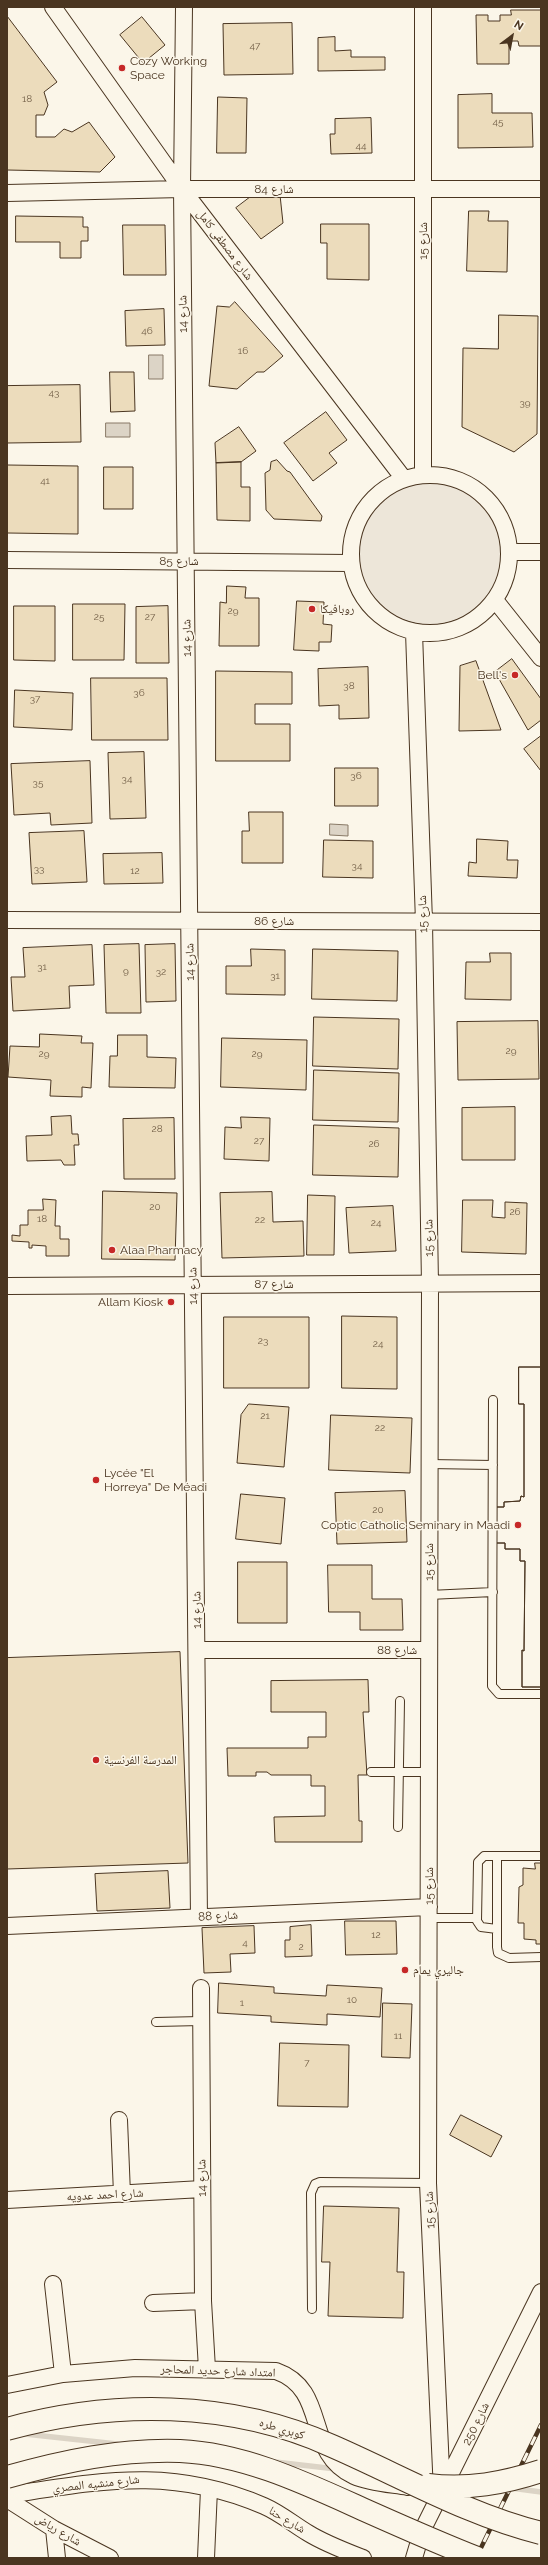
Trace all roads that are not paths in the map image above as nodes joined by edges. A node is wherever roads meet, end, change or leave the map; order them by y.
1 (53, 7) edge
2 (184, 7) edge
3 (423, 7) edge
4 (423, 188) junction
5 (182, 189) junction
6 (541, 189) edge
7 (7, 193) edge
8 (423, 475) junction
9 (404, 478) junction
10 (510, 552) junction
11 (541, 552) edge
12 (7, 560) edge
13 (186, 561) junction
14 (350, 563) junction
15 (495, 600) junction
16 (414, 632) junction
17 (541, 658) edge
18 (7, 920) edge
19 (190, 921) junction
20 (424, 922) junction
21 (541, 922) edge
22 (541, 1283) edge
23 (430, 1284) junction
24 (193, 1285) junction
25 (7, 1286) edge
26 (493, 1400) dead end
27 (429, 1464) junction
28 (493, 1465) junction
29 (492, 1592) junction
30 (429, 1595) junction
31 (198, 1650) junction
32 (429, 1650) junction
33 (541, 1694) edge
34 (400, 1701) dead end
35 (370, 1772) dead end
36 (399, 1772) junction
37 (429, 1772) junction
38 (398, 1827) dead end
39 (497, 1856) junction
40 (541, 1856) edge
41 (429, 1912) junction
42 (198, 1917) junction
43 (477, 1918) junction
44 (7, 1926) edge
45 (497, 1929) junction
46 (541, 1957) edge
47 (201, 1988) dead end
48 (201, 2021) junction
49 (156, 2022) dead end
50 (120, 2120) dead end
51 (428, 2183) junction
52 (202, 2189) junction
53 (122, 2194) junction
54 (7, 2200) edge
55 (52, 2284) dead end
56 (541, 2292) edge
57 (203, 2301) junction
58 (153, 2303) dead end
59 (312, 2309) dead end
60 (207, 2369) junction
61 (63, 2374) junction
62 (7, 2385) edge
63 (7, 2429) edge
64 (541, 2471) edge
65 (7, 2477) edge
66 (412, 2483) junction
67 (209, 2488) junction
68 (442, 2492) junction
69 (7, 2495) edge
70 (7, 2499) edge
71 (54, 2529) junction
72 (541, 2533) edge
73 (104, 2557) edge
74 (57, 2558) edge
75 (206, 2558) edge
76 (363, 2558) edge
77 (414, 2558) edge
78 (477, 2558) edge

1 - 5 street, شارع مصطفى كامل
2 - 5 street, شارع 14
3 - 4 street, شارع 15
4 - 5 street, شارع 84
4 - 6 street, شارع 84
4 - 8 street, شارع 15
5 - 7 street, شارع 84
5 - 9 street, شارع مصطفى كامل
5 - 13 street, شارع 14
8 - 9 street
8 - 10 street
9 - 14 street
10 - 11 street
10 - 15 street
12 - 13 street, شارع 85
13 - 14 street, شارع 85
13 - 19 street, شارع 14
14 - 16 street
15 - 16 street
15 - 17 street
16 - 20 street, شارع 15
18 - 19 street, شارع 86
19 - 20 street, شارع 86
19 - 24 street, شارع 14
20 - 21 street, شارع 86
20 - 23 street, شارع 15
22 - 23 street, شارع 87
23 - 24 street, شارع 87
23 - 27 street, شارع 15
24 - 25 street, شارع 87
24 - 31 street, شارع 14
26 - 28 lane
27 - 28 lane
27 - 30 street, شارع 15
28 - 29 lane
29 - 30 lane
29 - 33 lane
30 - 32 street, شارع 15
31 - 32 street, شارع 88
31 - 42 street, شارع 14
32 - 37 street, شارع 15
34 - 36 lane
35 - 36 lane
36 - 37 lane
36 - 38 lane
37 - 41 street, شارع 15
39 - 40 lane
39 - 43 lane
39 - 45 lane
41 - 42 street, شارع 88
41 - 43 lane
41 - 51 street, شارع 15
42 - 44 street, شارع 88
43 - 45 lane
45 - 46 lane
47 - 48 street, شارع 14
48 - 49 lane
48 - 52 street, شارع 14
50 - 53 street
51 - 59 lane
51 - 68 street, شارع 15
52 - 53 street, شارع احمد عدويه
52 - 57 street, شارع 14
53 - 54 street, شارع احمد عدويه
55 - 61 street
56 - 68 street, شارع 250
57 - 58 street
57 - 60 street, شارع 14
60 - 61 street, امتداد شارع حديد المحاجر
60 - 68 street, امتداد شارع حديد المحاجر
61 - 62 street, امتداد شارع حديد المحاجر
63 - 66 main road, كوبري طره, bridge
64 - 66 main road, bridge
65 - 78 main road, bridge
66 - 72 main road, كوبري طره, bridge
67 - 69 street, شارع منشيه المصري
67 - 75 street
67 - 76 street, شارع حنا
68 - 77 street, شارع 250
70 - 71 street, شارع رياض
71 - 73 street, شارع رياض
71 - 74 street

